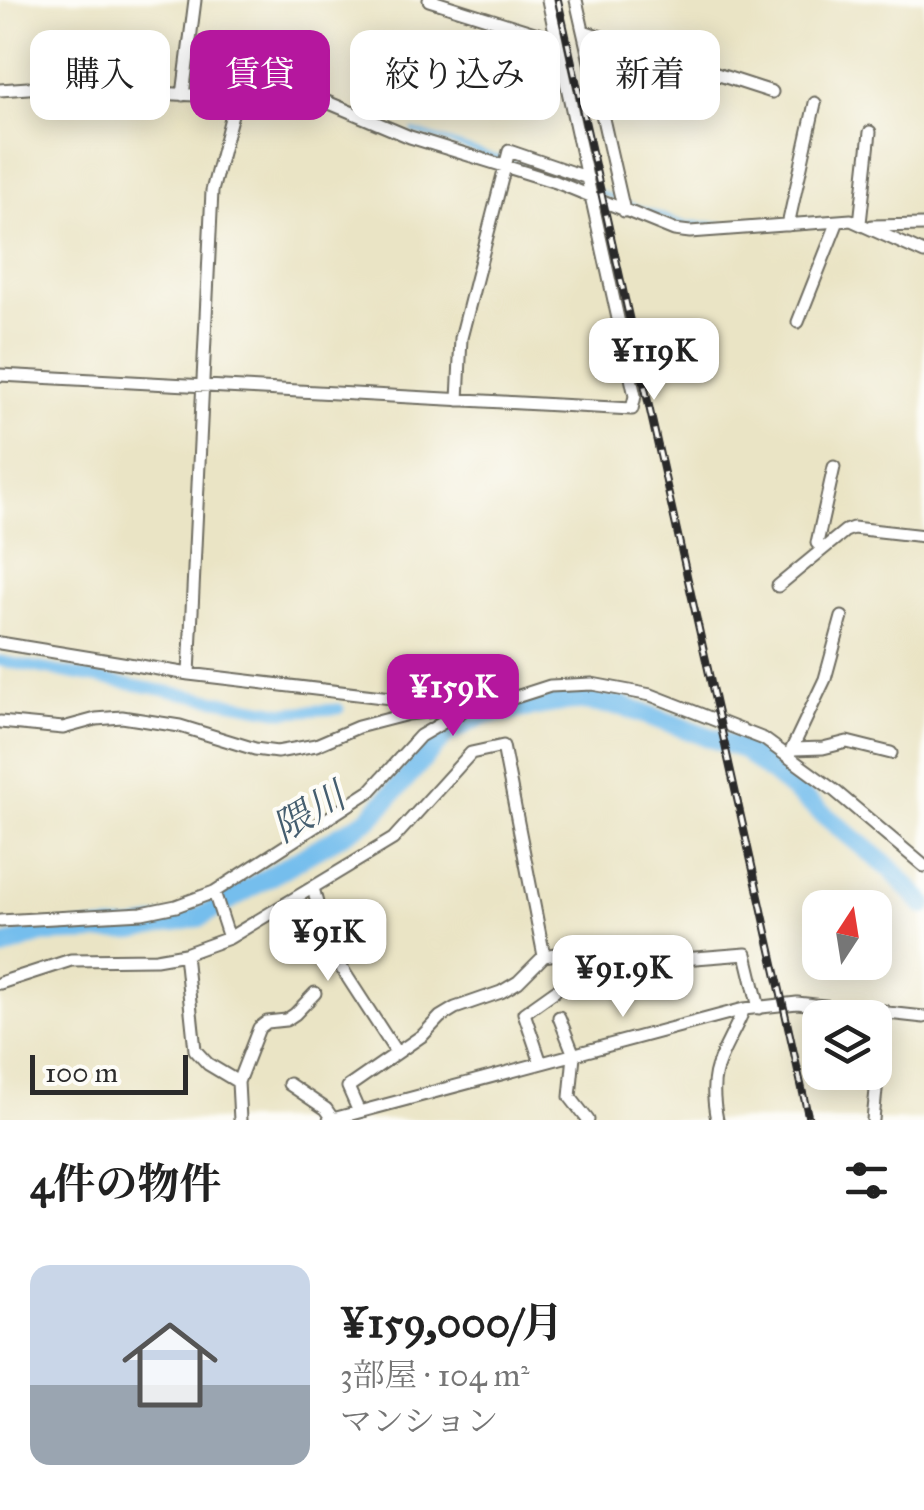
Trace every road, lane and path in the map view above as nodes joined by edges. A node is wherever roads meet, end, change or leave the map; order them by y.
1 (195, 0) edge
2 (428, 0) edge
3 (548, 0) edge
4 (576, 0) edge
5 (525, 30) edge
6 (555, 30) edge
7 (583, 30) edge
8 (560, 53) edge
9 (720, 75) edge
10 (0, 90) edge
11 (772, 92) dead end
12 (190, 94) edge
13 (183, 95) junction
14 (330, 103) edge
15 (815, 103) dead end
16 (231, 120) edge
17 (603, 120) edge
18 (870, 132) dead end
19 (503, 165) junction
20 (588, 178) junction
21 (592, 198) junction
22 (624, 211) junction
23 (838, 221) junction
24 (788, 225) junction
25 (864, 225) junction
26 (924, 225) edge
27 (924, 253) edge
28 (798, 322) dead end
29 (0, 375) edge
30 (202, 386) junction
31 (458, 400) junction
32 (834, 467) dead end
33 (924, 536) edge
34 (823, 549) junction
35 (778, 586) dead end
36 (842, 617) dead end
37 (0, 643) edge
38 (188, 674) junction
39 (469, 708) junction
40 (0, 722) edge
41 (791, 752) junction
42 (891, 753) dead end
43 (924, 866) edge
44 (313, 888) junction
45 (215, 896) junction
46 (0, 921) edge
47 (229, 938) junction
48 (185, 954) junction
49 (544, 956) junction
50 (0, 982) edge
51 (556, 992) dead end
52 (315, 993) dead end
53 (802, 1003) edge
54 (759, 1008) junction
55 (744, 1010) junction
56 (892, 1012) edge
57 (559, 1016) dead end
58 (924, 1017) edge
59 (396, 1052) junction
60 (574, 1055) junction
61 (541, 1063) junction
62 (238, 1082) junction
63 (289, 1084) dead end
64 (876, 1090) edge
65 (362, 1114) edge
66 (331, 1119) edge
67 (240, 1120) edge
68 (588, 1120) edge
69 (717, 1120) edge
70 (873, 1120) edge

1 - 13 street
2 - 5 street
3 - 6 street
4 - 7 street
8 - 20 street
9 - 11 street
10 - 13 street
12 - 13 street
14 - 19 street
15 - 24 street
16 - 30 street
17 - 22 street
18 - 25 street
19 - 20 street
19 - 21 street
19 - 31 street
20 - 21 street
21 - 22 street
21 - 31 street
22 - 24 street
23 - 24 street
23 - 25 street
23 - 28 street
25 - 26 street
25 - 27 street
29 - 30 street
30 - 31 street
30 - 38 street
32 - 34 street
33 - 34 street
34 - 35 street
36 - 41 street
37 - 38 street
38 - 39 street
39 - 40 street
39 - 41 street
39 - 45 street
41 - 42 street
41 - 43 street
44 - 47 street
44 - 49 street
44 - 59 street
45 - 46 street
45 - 47 street
47 - 48 street
48 - 50 street
48 - 62 street
49 - 54 street
49 - 59 street
51 - 61 street
52 - 62 street
53 - 54 street
54 - 55 street
55 - 60 street
55 - 69 street
56 - 58 street
57 - 60 street
59 - 65 street
60 - 61 street
60 - 68 street
61 - 65 street
62 - 67 street
63 - 66 street
64 - 70 street
65 - 66 street

